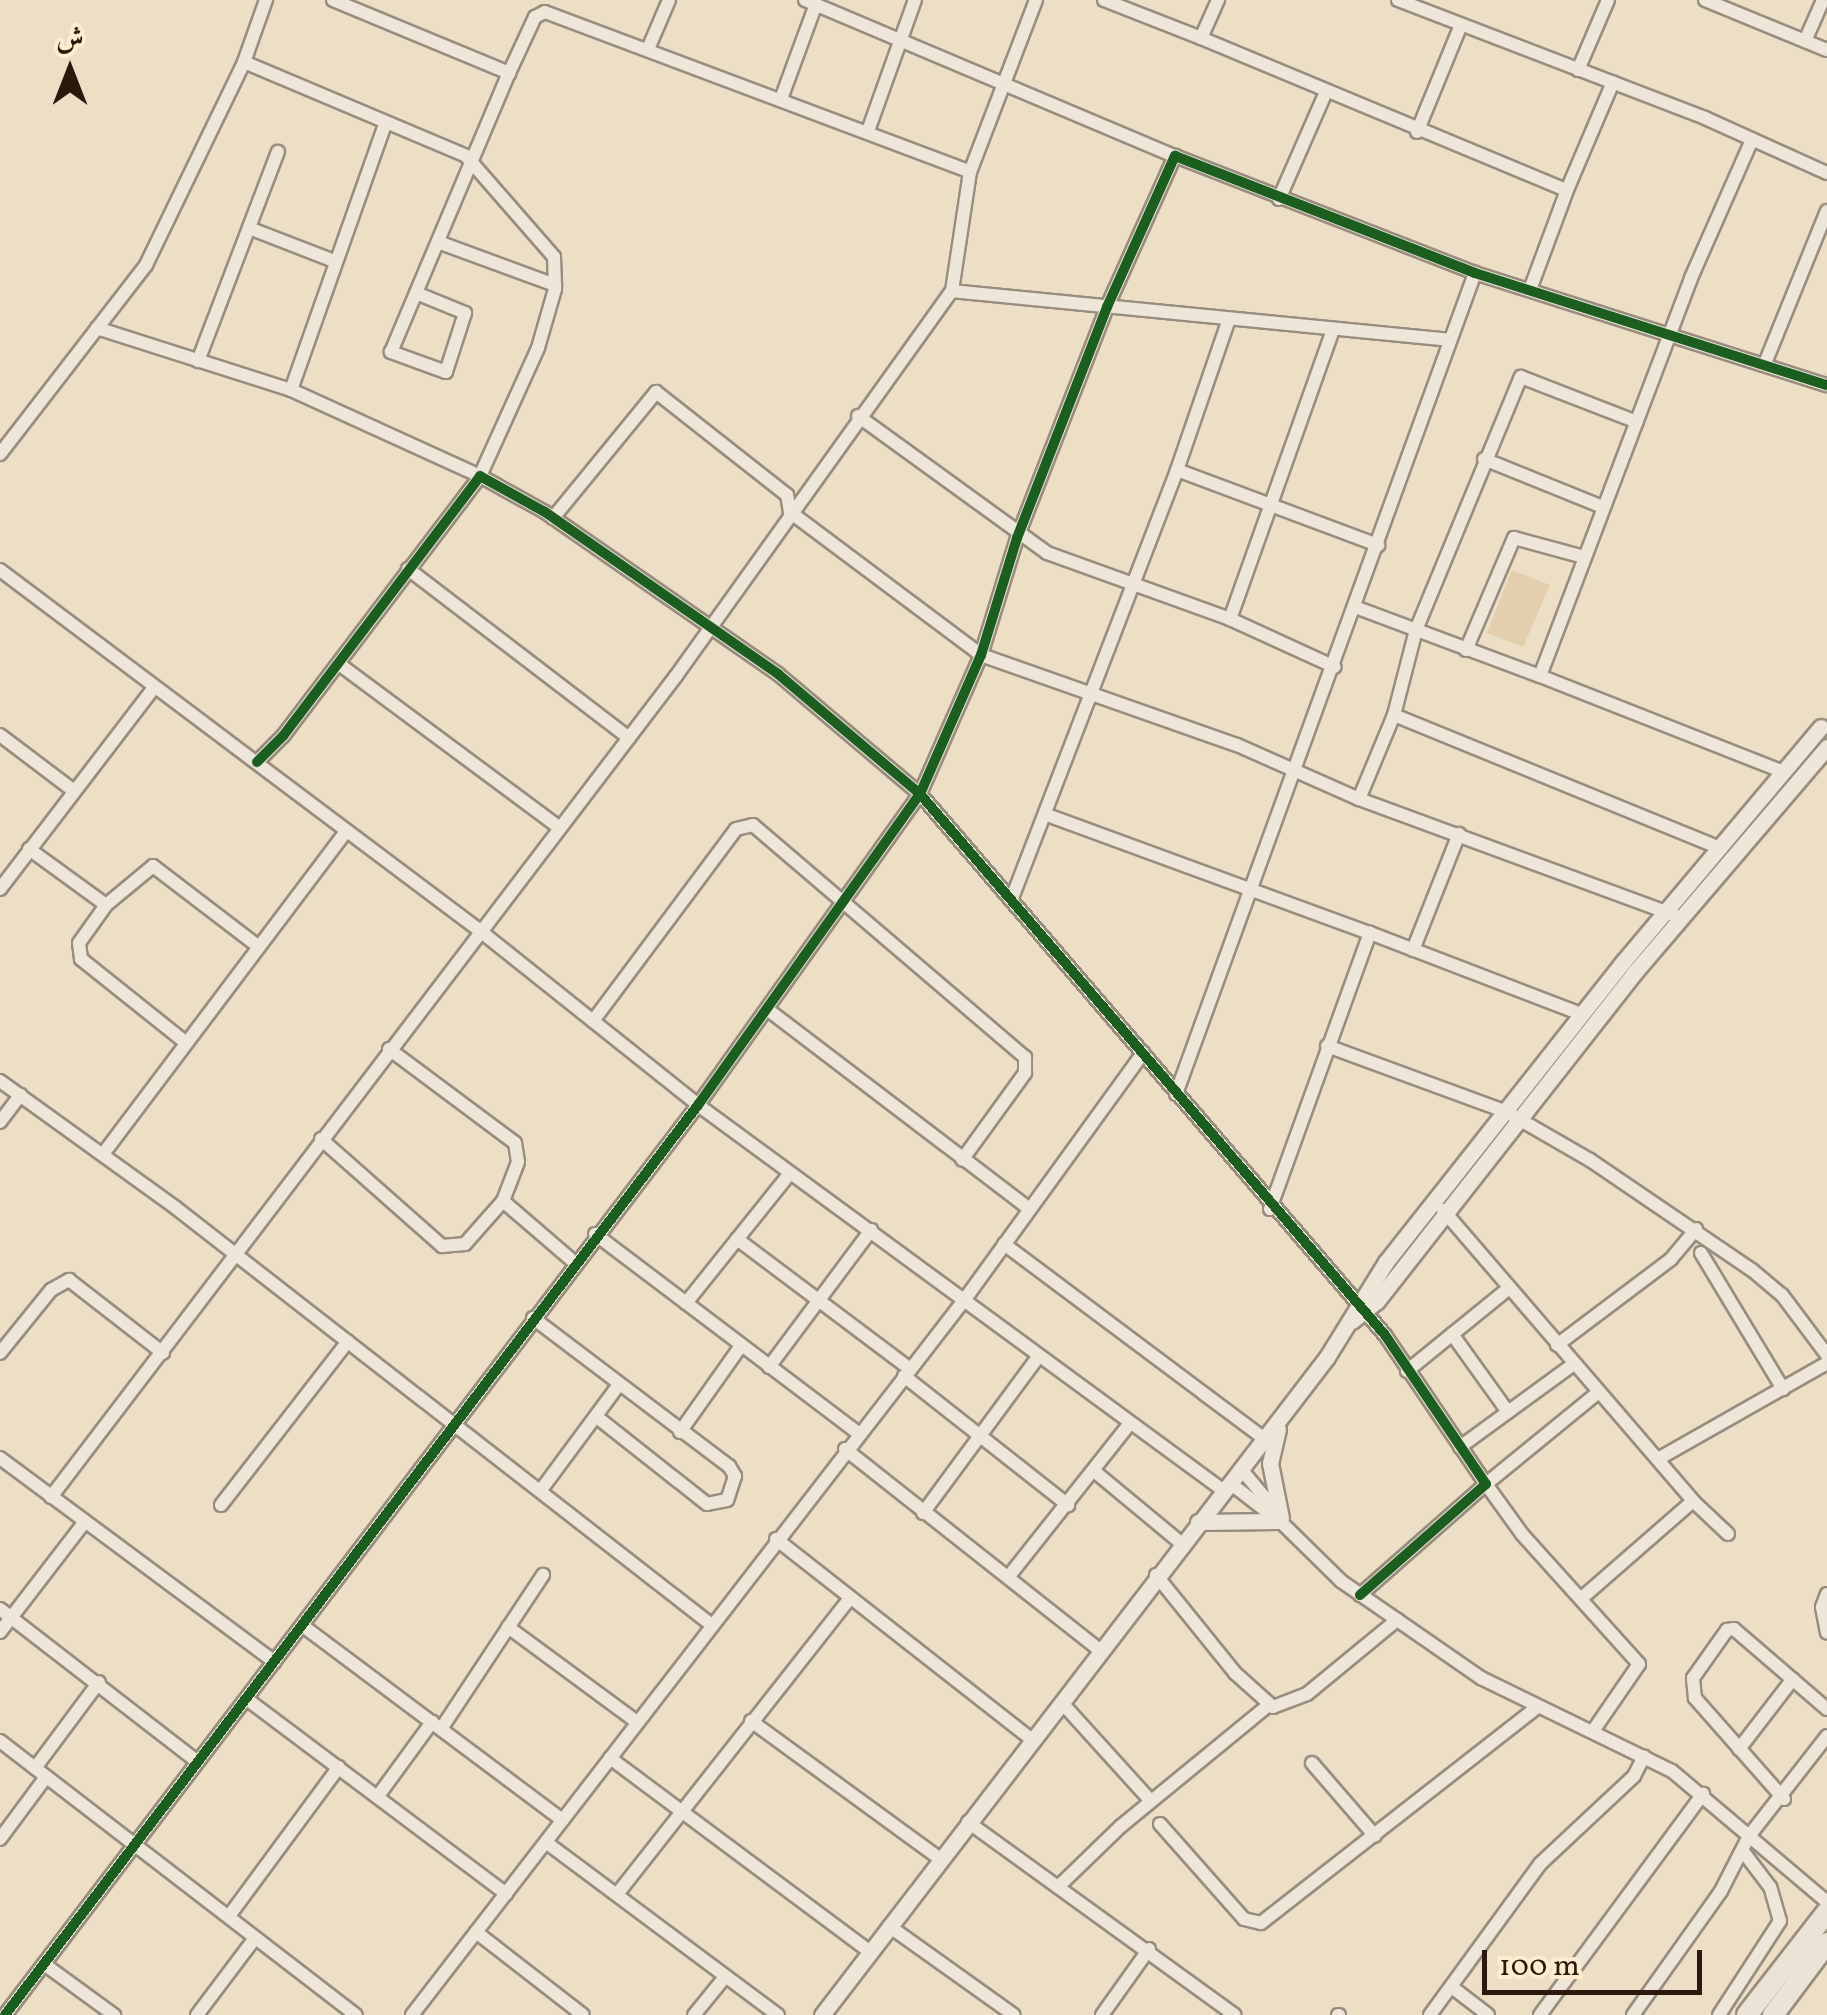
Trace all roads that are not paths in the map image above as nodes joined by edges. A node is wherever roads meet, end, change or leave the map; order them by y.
1 (266, 0) edge
2 (333, 0) edge
3 (669, 0) edge
4 (915, 0) edge
5 (1036, 0) edge
6 (1104, 0) edge
7 (1218, 0) edge
8 (1398, 0) edge
9 (1608, 0) edge
10 (1705, 0) edge
11 (1823, 0) edge
12 (811, 2) edge
13 (1460, 28) junction
14 (1201, 38) junction
15 (898, 39) junction
16 (1805, 40) junction
17 (648, 50) junction
18 (1827, 50) edge
19 (244, 62) junction
20 (1578, 70) junction
21 (509, 73) junction
22 (1613, 82) junction
23 (1002, 84) junction
24 (1325, 94) junction
25 (780, 99) junction
26 (384, 125) junction
27 (868, 131) junction
28 (1417, 132) junction
29 (1752, 140) junction
30 (278, 152) dead end
31 (1175, 156) junction
32 (473, 162) junction
33 (970, 172) junction
34 (1827, 173) edge
35 (1567, 190) junction
36 (1279, 198) junction
37 (1827, 211) edge
38 (248, 228) junction
39 (438, 242) junction
40 (334, 261) junction
41 (1475, 273) junction
42 (556, 285) junction
43 (1531, 287) junction
44 (952, 291) junction
45 (416, 293) junction
46 (1107, 307) junction
47 (1229, 319) junction
48 (97, 328) junction
49 (1333, 329) junction
50 (1672, 330) junction
51 (1448, 340) junction
52 (198, 360) junction
53 (1766, 361) junction
54 (1827, 385) edge
55 (291, 390) junction
56 (858, 416) junction
57 (1637, 422) junction
58 (0, 454) edge
59 (1484, 459) junction
60 (1178, 470) junction
61 (480, 476) junction
62 (1603, 506) junction
63 (1272, 509) junction
64 (790, 512) junction
65 (553, 518) junction
66 (1016, 538) junction
67 (1378, 545) junction
68 (1584, 557) junction
69 (408, 569) junction
70 (0, 570) edge
71 (1132, 583) junction
72 (1356, 606) junction
73 (1230, 619) junction
74 (709, 630) junction
75 (1416, 630) junction
76 (1466, 650) junction
77 (982, 655) junction
78 (339, 664) junction
79 (1336, 667) junction
80 (1540, 676) junction
81 (153, 689) junction
82 (1088, 692) junction
83 (1394, 715) junction
84 (1825, 727) edge
85 (0, 735) edge
86 (629, 738) junction
87 (1827, 747) edge
88 (256, 762) junction
89 (1292, 767) junction
90 (1784, 772) junction
91 (74, 791) junction
92 (920, 794) junction
93 (1359, 798) junction
94 (1047, 816) junction
95 (557, 826) junction
96 (345, 832) junction
97 (1459, 834) junction
98 (1717, 847) junction
99 (29, 849) junction
100 (1249, 887) junction
101 (0, 888) edge
102 (1012, 898) junction
103 (848, 902) junction
104 (106, 906) junction
105 (1673, 914) junction
106 (479, 930) junction
107 (1370, 933) junction
108 (258, 947) junction
109 (1413, 950) junction
110 (767, 1009) junction
111 (1581, 1014) junction
112 (593, 1021) junction
113 (185, 1042) junction
114 (1327, 1046) junction
115 (389, 1049) junction
116 (1143, 1053) junction
117 (0, 1081) edge
118 (1176, 1094) junction
119 (20, 1096) junction
120 (698, 1105) junction
121 (1511, 1114) junction
122 (0, 1122) edge
123 (321, 1139) junction
124 (103, 1154) junction
125 (962, 1160) junction
126 (790, 1173) junction
127 (503, 1201) junction
128 (1028, 1208) junction
129 (1270, 1209) junction
130 (1443, 1210) junction
131 (872, 1230) junction
132 (1696, 1230) junction
133 (595, 1234) junction
134 (738, 1239) junction
135 (1004, 1244) junction
136 (1720, 1246) junction
137 (1701, 1253) junction
138 (238, 1258) junction
139 (1672, 1259) junction
140 (574, 1262) junction
141 (1509, 1288) junction
142 (965, 1299) junction
143 (820, 1302) junction
144 (686, 1303) junction
145 (1358, 1313) junction
146 (533, 1318) junction
147 (1452, 1334) junction
148 (348, 1341) junction
149 (1557, 1345) junction
150 (740, 1346) junction
151 (0, 1353) edge
152 (163, 1353) junction
153 (1827, 1355) edge
154 (1038, 1357) junction
155 (1827, 1363) edge
156 (1574, 1364) junction
157 (769, 1367) junction
158 (1407, 1371) junction
159 (906, 1372) junction
160 (618, 1386) junction
161 (1783, 1390) junction
162 (1598, 1392) junction
163 (1288, 1404) junction
164 (1508, 1412) junction
165 (597, 1417) junction
166 (452, 1425) junction
167 (1128, 1426) junction
168 (680, 1432) junction
169 (857, 1432) junction
170 (980, 1436) junction
171 (1265, 1438) junction
172 (1460, 1447) junction
173 (845, 1449) junction
174 (1658, 1459) junction
175 (3, 1466) edge
176 (1241, 1469) junction
177 (1094, 1471) junction
178 (1486, 1484) junction
179 (1227, 1487) junction
180 (541, 1490) junction
181 (50, 1497) junction
182 (1693, 1502) junction
183 (1068, 1504) junction
184 (221, 1505) dead end
185 (923, 1513) junction
186 (1281, 1521) junction
187 (1198, 1522) junction
188 (84, 1523) junction
189 (1728, 1534) dead end
190 (776, 1539) junction
191 (1182, 1543) junction
192 (543, 1574) dead end
193 (1156, 1575) junction
194 (1009, 1576) junction
195 (1360, 1594) junction
196 (1827, 1594) edge
197 (1582, 1598) junction
198 (848, 1601) junction
199 (6, 1613) edge
200 (1397, 1620) junction
201 (709, 1623) junction
202 (303, 1626) junction
203 (508, 1628) junction
204 (0, 1632) edge
205 (1827, 1633) edge
206 (1101, 1651) junction
207 (275, 1662) junction
208 (1794, 1679) junction
209 (98, 1682) junction
210 (248, 1700) junction
211 (1062, 1703) junction
212 (1269, 1705) junction
213 (1537, 1707) junction
214 (1827, 1709) edge
215 (751, 1720) junction
216 (637, 1722) junction
217 (436, 1725) junction
218 (1593, 1731) junction
219 (1827, 1736) edge
220 (0, 1740) edge
221 (1034, 1741) junction
222 (1739, 1749) junction
223 (1644, 1756) junction
224 (610, 1758) junction
225 (198, 1762) junction
226 (1312, 1763) dead end
227 (339, 1767) junction
228 (41, 1772) junction
229 (1703, 1794) junction
230 (378, 1796) junction
231 (1784, 1799) junction
232 (1151, 1800) junction
233 (682, 1812) junction
234 (562, 1820) junction
235 (968, 1822) junction
236 (1160, 1824) dead end
237 (1374, 1836) junction
238 (1749, 1836) junction
239 (0, 1838) edge
240 (547, 1842) junction
241 (134, 1846) junction
242 (1742, 1850) junction
243 (940, 1859) junction
244 (1058, 1887) junction
245 (618, 1893) junction
246 (506, 1894) junction
247 (1827, 1902) edge
248 (1827, 1912) edge
249 (229, 1916) junction
250 (889, 1926) junction
251 (476, 1932) junction
252 (255, 1938) junction
253 (1827, 1943) edge
254 (1148, 1949) junction
255 (870, 1952) junction
256 (44, 1964) junction
257 (725, 1977) junction
258 (1453, 1988) junction
259 (1004, 2012) edge
260 (827, 2013) edge
261 (6, 2015) edge
262 (114, 2015) edge
263 (197, 2015) edge
264 (356, 2015) edge
265 (412, 2015) edge
266 (583, 2015) edge
267 (694, 2015) edge
268 (778, 2015) edge
269 (1102, 2015) edge
270 (1236, 2015) edge
271 (1430, 2015) edge
272 (1488, 2015) edge
273 (1540, 2015) edge
274 (1634, 2015) edge
275 (1719, 2015) edge
276 (1747, 2015) edge
277 (1773, 2015) edge

1 - 19 street
2 - 21 street
3 - 17 street
4 - 15 street
5 - 23 street
6 - 14 street
7 - 14 street
8 - 13 street
9 - 20 street
10 - 16 street
11 - 16 street
12 - 15 street
12 - 25 street
13 - 20 street
13 - 28 street
14 - 24 street
15 - 23 street
15 - 27 street
16 - 18 street
17 - 21 street
17 - 25 street
19 - 26 street
19 - 48 street
20 - 22 street
21 - 32 street
22 - 29 street
22 - 35 street
23 - 31 street
23 - 33 street
24 - 28 street
24 - 36 street
25 - 27 street
26 - 32 street
26 - 40 street
27 - 33 street
28 - 35 street
29 - 34 street
29 - 50 street
30 - 38 street
31 - 36 street
31 - 46 street
32 - 39 street
32 - 42 street
33 - 44 street
35 - 43 street
36 - 41 street
37 - 53 street
38 - 40 street
38 - 52 street
39 - 42 street
39 - 45 street
40 - 55 street
41 - 43 street
41 - 51 street
42 - 61 street
43 - 50 street
44 - 46 street
44 - 56 street
45 - 45 street
46 - 47 street
46 - 66 street
47 - 49 street
47 - 60 street
48 - 52 street
48 - 58 street
49 - 51 street
49 - 63 street
50 - 53 street
50 - 57 street
51 - 67 street
52 - 55 street
53 - 54 street
55 - 61 street
56 - 64 street
56 - 66 street
57 - 59 street
57 - 62 street
59 - 62 street
59 - 75 street
60 - 63 street
60 - 71 street
61 - 65 street
61 - 69 street
62 - 68 street
63 - 67 street
63 - 73 street
64 - 65 street
64 - 74 street
64 - 77 street
65 - 74 street
66 - 71 street
66 - 77 street
67 - 72 street
68 - 76 street
68 - 80 street
69 - 78 street
69 - 86 street
70 - 81 street
71 - 73 street
71 - 82 street
72 - 75 street
72 - 79 street
73 - 79 street
74 - 86 street
74 - 92 street
75 - 76 street
75 - 83 street
76 - 80 street
77 - 82 street
77 - 92 street
78 - 88 street
78 - 95 street
79 - 89 street
80 - 90 street
81 - 88 street
81 - 91 street
82 - 89 street
82 - 94 street
83 - 93 street
83 - 98 street
84 - 90 street
85 - 91 street
86 - 95 street
87 - 105 street
88 - 96 street
89 - 93 street
89 - 100 street
90 - 98 street
91 - 99 street
92 - 102 street
92 - 103 street
93 - 97 street
94 - 100 street
94 - 102 street
95 - 106 street
96 - 106 street
96 - 108 street
97 - 105 street
97 - 109 street
98 - 105 street
99 - 101 street
99 - 104 street
100 - 107 street
100 - 118 street
102 - 116 street
103 - 110 street
103 - 112 street
103 - 125 street
104 - 108 street
104 - 113 street
105 - 111 street
105 - 121 street
106 - 112 street
106 - 115 street
107 - 109 street
107 - 114 street
108 - 113 street
109 - 111 street
110 - 120 street
110 - 125 street
111 - 121 street
112 - 120 street
113 - 124 street
114 - 121 street
114 - 129 street
115 - 123 street
115 - 127 street
116 - 118 street
116 - 128 street
117 - 119 street
118 - 129 street
119 - 122 street
119 - 124 street
120 - 126 street
120 - 133 street
121 - 130 street
121 - 132 street
121 - 145 street
123 - 127 street
123 - 138 street
124 - 138 street
125 - 128 street
126 - 131 street
126 - 134 street
127 - 140 street
128 - 135 street
129 - 145 street
130 - 141 street
130 - 145 street
131 - 142 street
131 - 143 street
132 - 136 street
132 - 139 street
133 - 140 street
133 - 144 street
134 - 143 street
134 - 144 street
135 - 142 street
135 - 171 street
136 - 137 street
136 - 153 street
137 - 139 street
137 - 161 street
138 - 148 street
138 - 152 street
139 - 149 street
140 - 146 street
141 - 147 street
141 - 149 street
142 - 154 street
142 - 159 street
143 - 157 street
143 - 159 street
144 - 150 street
145 - 158 street
145 - 163 street
146 - 160 street
146 - 166 street
147 - 158 street
147 - 164 street
148 - 166 street
148 - 184 street
149 - 156 street
150 - 157 street
150 - 168 street
151 - 152 street
152 - 181 street
154 - 167 street
154 - 170 street
155 - 161 street
156 - 162 street
156 - 164 street
157 - 169 street
158 - 172 street
159 - 169 street
159 - 170 street
160 - 165 street
160 - 168 street
161 - 174 street
162 - 174 street
162 - 178 street
163 - 171 street
163 - 186 street
164 - 172 street
165 - 168 street
165 - 180 street
166 - 180 street
166 - 202 street
167 - 177 street
167 - 179 street
169 - 173 street
170 - 183 street
170 - 185 street
171 - 176 street
172 - 178 street
173 - 185 street
173 - 190 street
174 - 182 street
175 - 181 street
176 - 179 street
176 - 186 street
177 - 183 street
177 - 191 street
178 - 195 street
178 - 197 street
179 - 186 street
179 - 187 street
180 - 201 street
181 - 188 street
182 - 189 street
182 - 197 street
183 - 194 street
185 - 194 street
186 - 187 street
186 - 195 street
187 - 191 street
188 - 199 street
188 - 207 street
190 - 198 street
190 - 201 street
191 - 193 street
192 - 203 street
193 - 206 street
193 - 212 street
194 - 206 street
195 - 200 street
196 - 205 street
197 - 218 street
198 - 215 street
198 - 221 street
199 - 204 street
199 - 209 street
200 - 212 street
200 - 213 street
201 - 216 street
202 - 207 street
202 - 217 street
203 - 216 street
203 - 217 street
206 - 211 street
207 - 210 street
208 - 214 street
208 - 222 street
208 - 222 street
209 - 225 street
209 - 228 street
210 - 225 street
210 - 227 street
211 - 221 street
211 - 232 street
212 - 232 street
213 - 218 street
213 - 237 street
215 - 233 street
215 - 243 street
216 - 224 street
217 - 230 street
217 - 234 street
218 - 223 street
219 - 231 street
220 - 228 street
221 - 235 street
222 - 231 street
223 - 229 street
223 - 258 street
224 - 233 street
224 - 234 street
225 - 241 street
226 - 237 street
227 - 230 street
227 - 249 street
228 - 239 street
228 - 241 street
229 - 238 street
229 - 273 street
230 - 246 street
231 - 238 street
232 - 244 street
233 - 245 street
233 - 255 street
234 - 240 street
235 - 243 street
235 - 244 street
236 - 237 street
238 - 242 street
238 - 247 street
240 - 245 street
240 - 246 street
241 - 249 street
241 - 256 street
242 - 274 street
242 - 275 street
243 - 250 street
244 - 254 street
245 - 257 street
246 - 251 street
248 - 276 highway
249 - 252 street
250 - 255 street
250 - 259 street
251 - 265 street
251 - 266 street
252 - 263 street
252 - 264 street
253 - 277 highway
254 - 269 street
254 - 270 street
255 - 260 street
256 - 261 street
256 - 262 street
257 - 267 street
257 - 268 street
258 - 271 street
258 - 272 street

